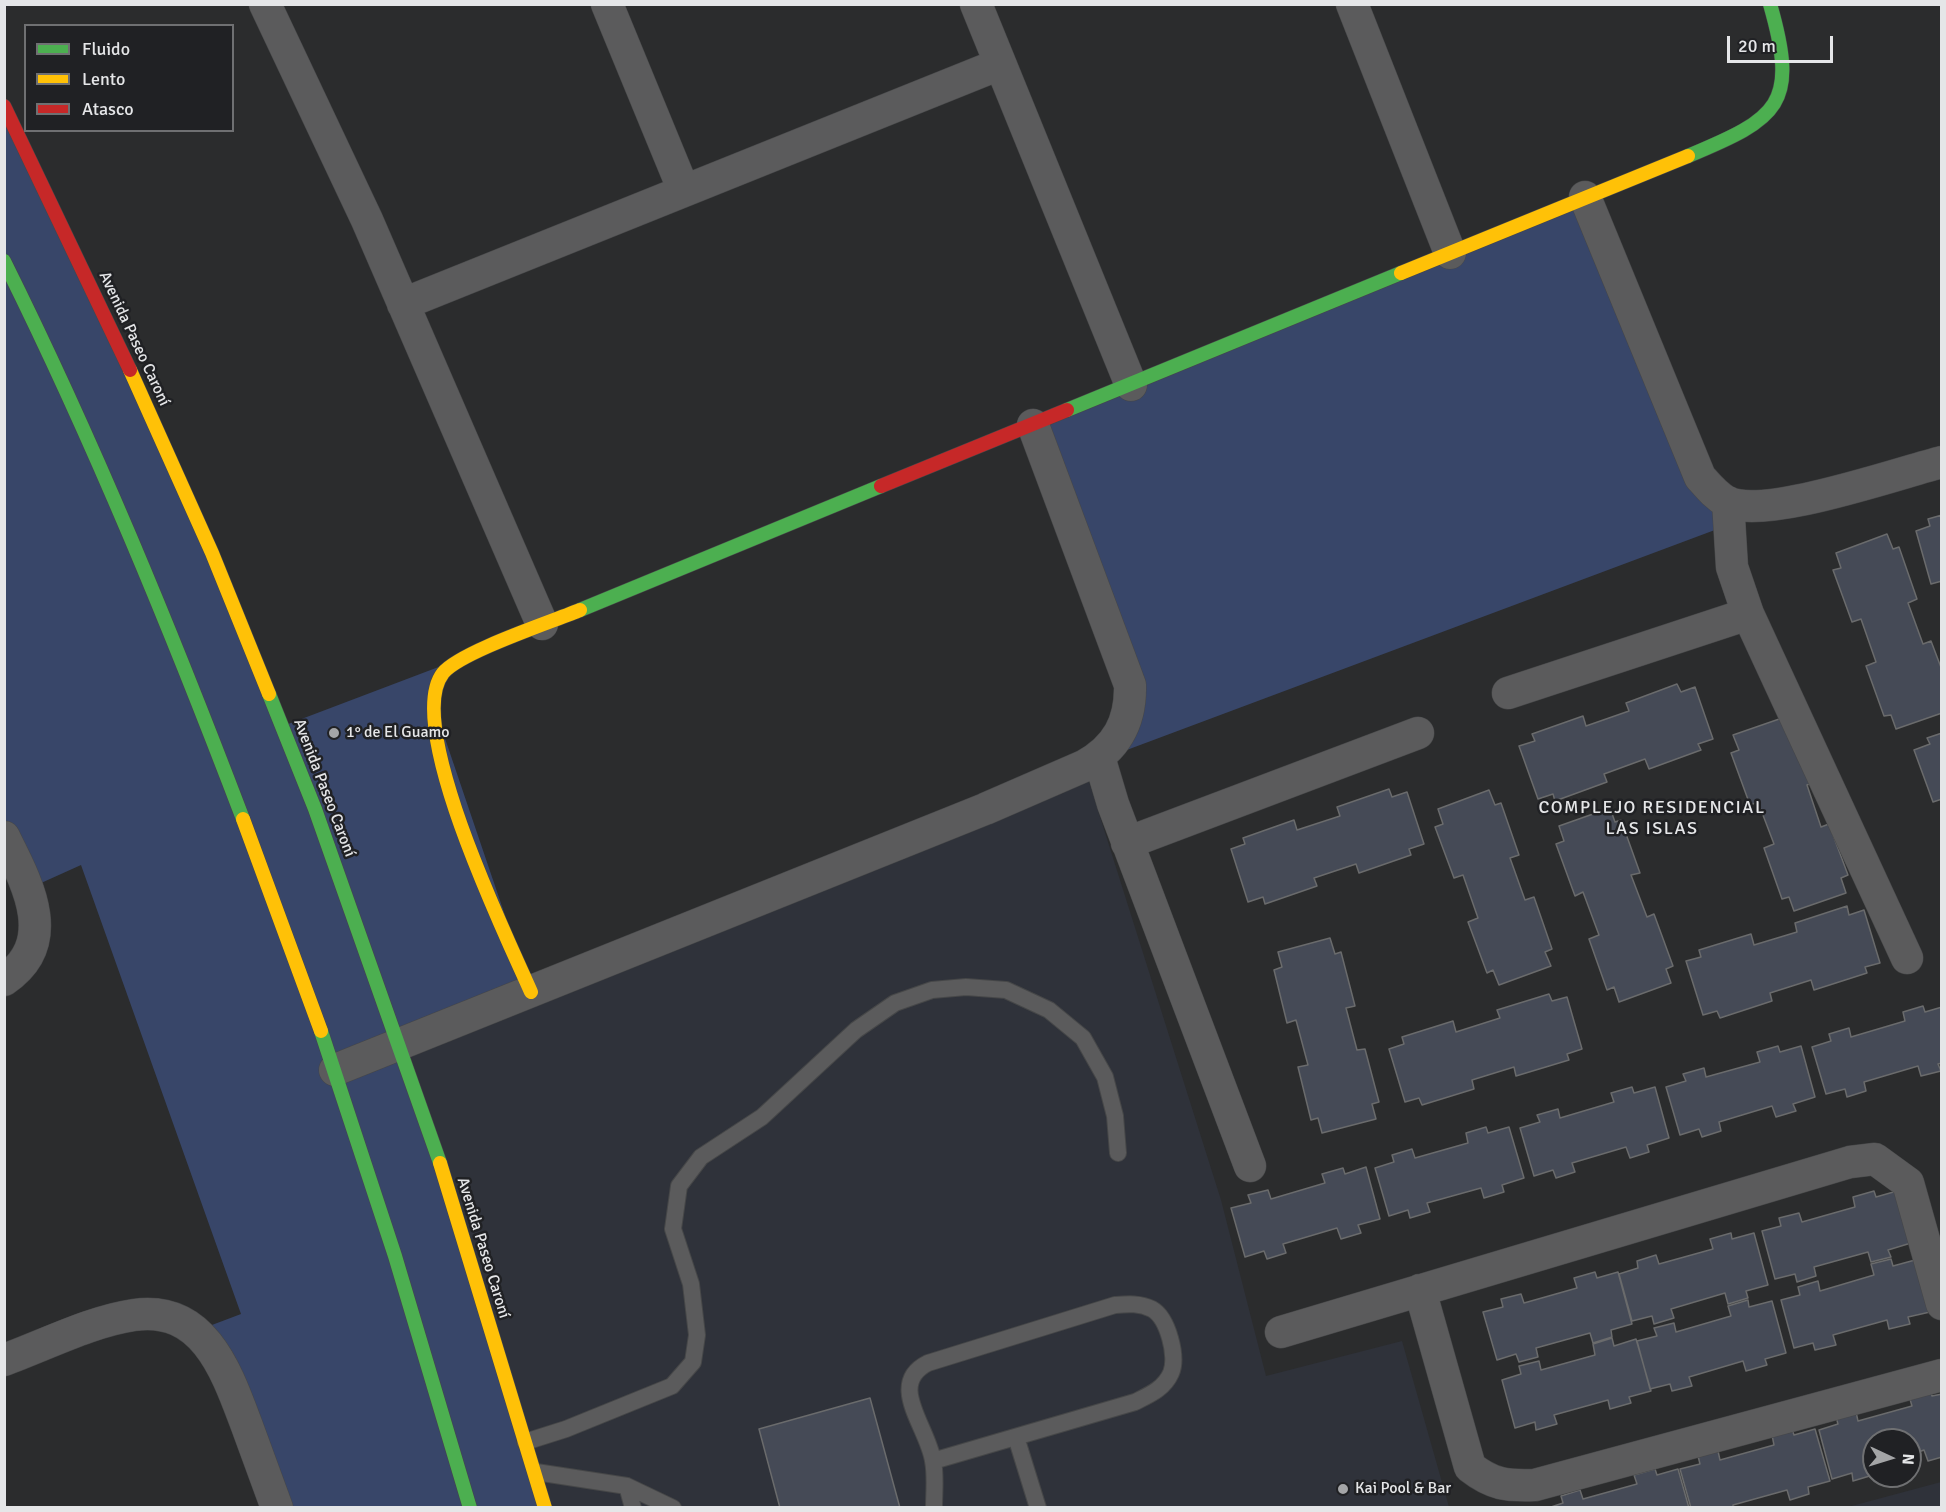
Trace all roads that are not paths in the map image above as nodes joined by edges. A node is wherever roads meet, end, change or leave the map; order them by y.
1 (265, 4) edge
2 (608, 4) edge
3 (976, 4) edge
4 (1352, 4) edge
5 (1770, 4) edge
6 (1000, 64) junction
7 (4, 106) edge
8 (684, 191) junction
9 (1586, 197) junction
10 (1450, 253) junction
11 (4, 261) edge
12 (404, 304) junction
13 (1131, 384) junction
14 (1033, 425) junction
15 (1941, 462) edge
16 (1728, 502) junction
17 (1748, 614) junction
18 (542, 624) junction
19 (1508, 693) dead end
20 (1418, 733) dead end
21 (1099, 757) junction
22 (4, 837) edge
23 (1127, 843) junction
24 (1907, 957) dead end
25 (4, 980) edge
26 (531, 992) junction
27 (399, 1045) junction
28 (334, 1070) junction
29 (1118, 1153) dead end
30 (1250, 1166) dead end
31 (1420, 1290) junction
32 (1941, 1304) edge
33 (1281, 1332) dead end
34 (4, 1360) edge
35 (1941, 1375) edge
36 (1016, 1437) junction
37 (525, 1442) junction
38 (933, 1461) junction
39 (536, 1472) junction
40 (627, 1486) junction
41 (277, 1508) edge
42 (470, 1508) edge
43 (545, 1508) edge
44 (633, 1508) edge
45 (673, 1508) edge
46 (934, 1508) edge
47 (1038, 1508) edge

1 - 12 street
2 - 8 street
3 - 6 street
4 - 10 street
5 - 9 street
6 - 8 street
6 - 13 street
7 - 27 street, Avenida Paseo Caroní
8 - 12 street
9 - 10 street
9 - 16 street
10 - 13 street
11 - 28 street
12 - 18 street
13 - 14 street
14 - 18 street
14 - 21 street
15 - 16 street
16 - 17 street
17 - 19 street
17 - 24 street
18 - 26 street
20 - 23 street
21 - 23 street
21 - 26 street
22 - 25 street
23 - 30 street
26 - 27 street
27 - 28 street
27 - 37 street, Avenida Paseo Caroní
28 - 42 street
29 - 37 lane
31 - 32 street
31 - 33 street
31 - 35 street
34 - 41 street
36 - 38 lane
36 - 38 lane
36 - 47 lane
37 - 39 street, Avenida Paseo Caroní
38 - 46 lane
39 - 40 lane
39 - 43 street, Avenida Paseo Caroní
40 - 44 lane
40 - 45 lane

